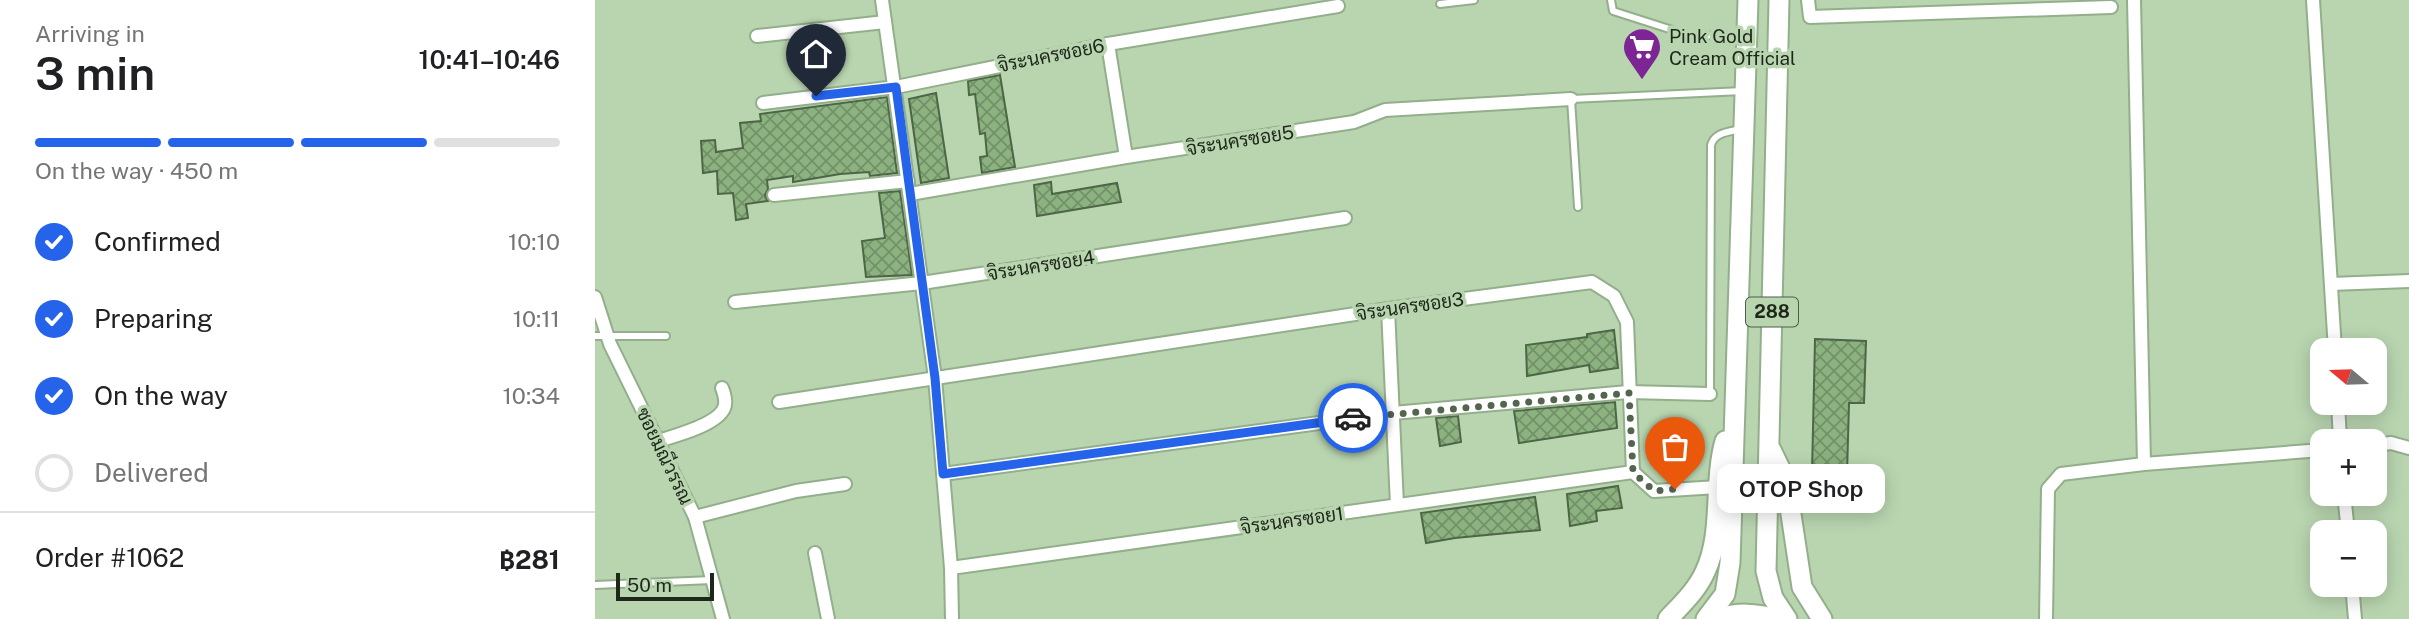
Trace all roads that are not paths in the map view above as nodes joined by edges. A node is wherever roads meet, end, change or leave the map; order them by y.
1 (882, 0) edge
2 (1474, 0) edge
3 (1611, 0) edge
4 (1748, 0) edge
5 (1779, 0) edge
6 (1808, 0) edge
7 (2134, 0) edge
8 (2313, 0) edge
9 (1440, 4) dead end
10 (1338, 6) dead end
11 (2111, 6) dead end
12 (885, 22) junction
13 (757, 36) dead end
14 (1748, 36) junction
15 (1108, 44) junction
16 (896, 87) junction
17 (1747, 91) junction
18 (1571, 99) junction
19 (763, 103) dead end
20 (1745, 128) junction
21 (1126, 157) junction
22 (909, 188) junction
23 (774, 195) dead end
24 (1578, 207) dead end
25 (1345, 218) dead end
26 (2409, 281) edge
27 (922, 283) junction
28 (2331, 284) junction
29 (595, 296) edge
30 (735, 302) dead end
31 (1388, 309) junction
32 (601, 336) edge
33 (666, 336) dead end
34 (2334, 338) edge
35 (935, 378) junction
36 (722, 388) dead end
37 (1629, 393) junction
38 (1710, 394) joint
39 (779, 402) dead end
40 (1734, 410) junction
41 (1393, 413) junction
42 (658, 441) junction
43 (2387, 444) edge
44 (1769, 446) junction
45 (2409, 448) edge
46 (2310, 451) edge
47 (2144, 464) junction
48 (1633, 472) junction
49 (943, 474) junction
50 (845, 485) dead end
51 (1718, 486) junction
52 (1397, 505) junction
53 (695, 517) junction
54 (815, 553) dead end
55 (951, 568) junction
56 (713, 580) junction
57 (595, 585) edge
58 (2353, 597) edge
59 (723, 619) edge
60 (828, 619) edge
61 (952, 619) edge
62 (1668, 619) edge
63 (1706, 619) edge
64 (1717, 619) edge
65 (1777, 619) edge
66 (1787, 619) edge
67 (1822, 619) edge
68 (2046, 619) edge
69 (2355, 619) edge

1 - 12 street
2 - 9 lane
3 - 14 lane
4 - 14 main road, 288
5 - 44 main road, 288
6 - 11 street
7 - 47 street
8 - 28 street
10 - 15 street, จิระนครซอย6
12 - 13 street
12 - 16 street
14 - 17 main road, 288
15 - 16 street, จิระนครซอย6
15 - 21 street
16 - 19 street, จิระนครซอย6
16 - 22 street
17 - 18 lane
17 - 20 main road, 288
18 - 21 street, จิระนครซอย5
18 - 24 lane
20 - 38 lane
20 - 40 main road, 288
21 - 22 street, จิระนครซอย5
22 - 23 street, จิระนครซอย5
22 - 27 street
25 - 27 street, จิระนครซอย4
26 - 28 street
27 - 30 street, จิระนครซอย4
27 - 35 street
28 - 34 street
29 - 32 street, ซอยมณีวรรณ
31 - 35 street, จิระนครซอย3
31 - 37 street, จิระนครซอย3
31 - 41 street
32 - 33 lane
32 - 42 street, ซอยมณีวรรณ
35 - 39 street, จิระนครซอย3
35 - 49 street
36 - 42 street
37 - 38 street
37 - 41 street
37 - 48 street, จิระนครซอย3
40 - 51 main road
40 - 63 main road, 288
41 - 49 street
41 - 52 street
42 - 53 street, ซอยมณีวรรณ
43 - 45 street
44 - 66 main road, 288
44 - 67 main road
46 - 47 street
47 - 68 street
48 - 51 street
48 - 52 street, จิระนครซอย1
49 - 55 street
50 - 53 street
51 - 62 main road
52 - 55 street, จิระนครซอย1
53 - 56 street, ซอยมณีวรรณ
54 - 60 street
55 - 61 street
56 - 57 lane
56 - 59 street, ซอยมณีวรรณ
58 - 69 street
64 - 65 main road

